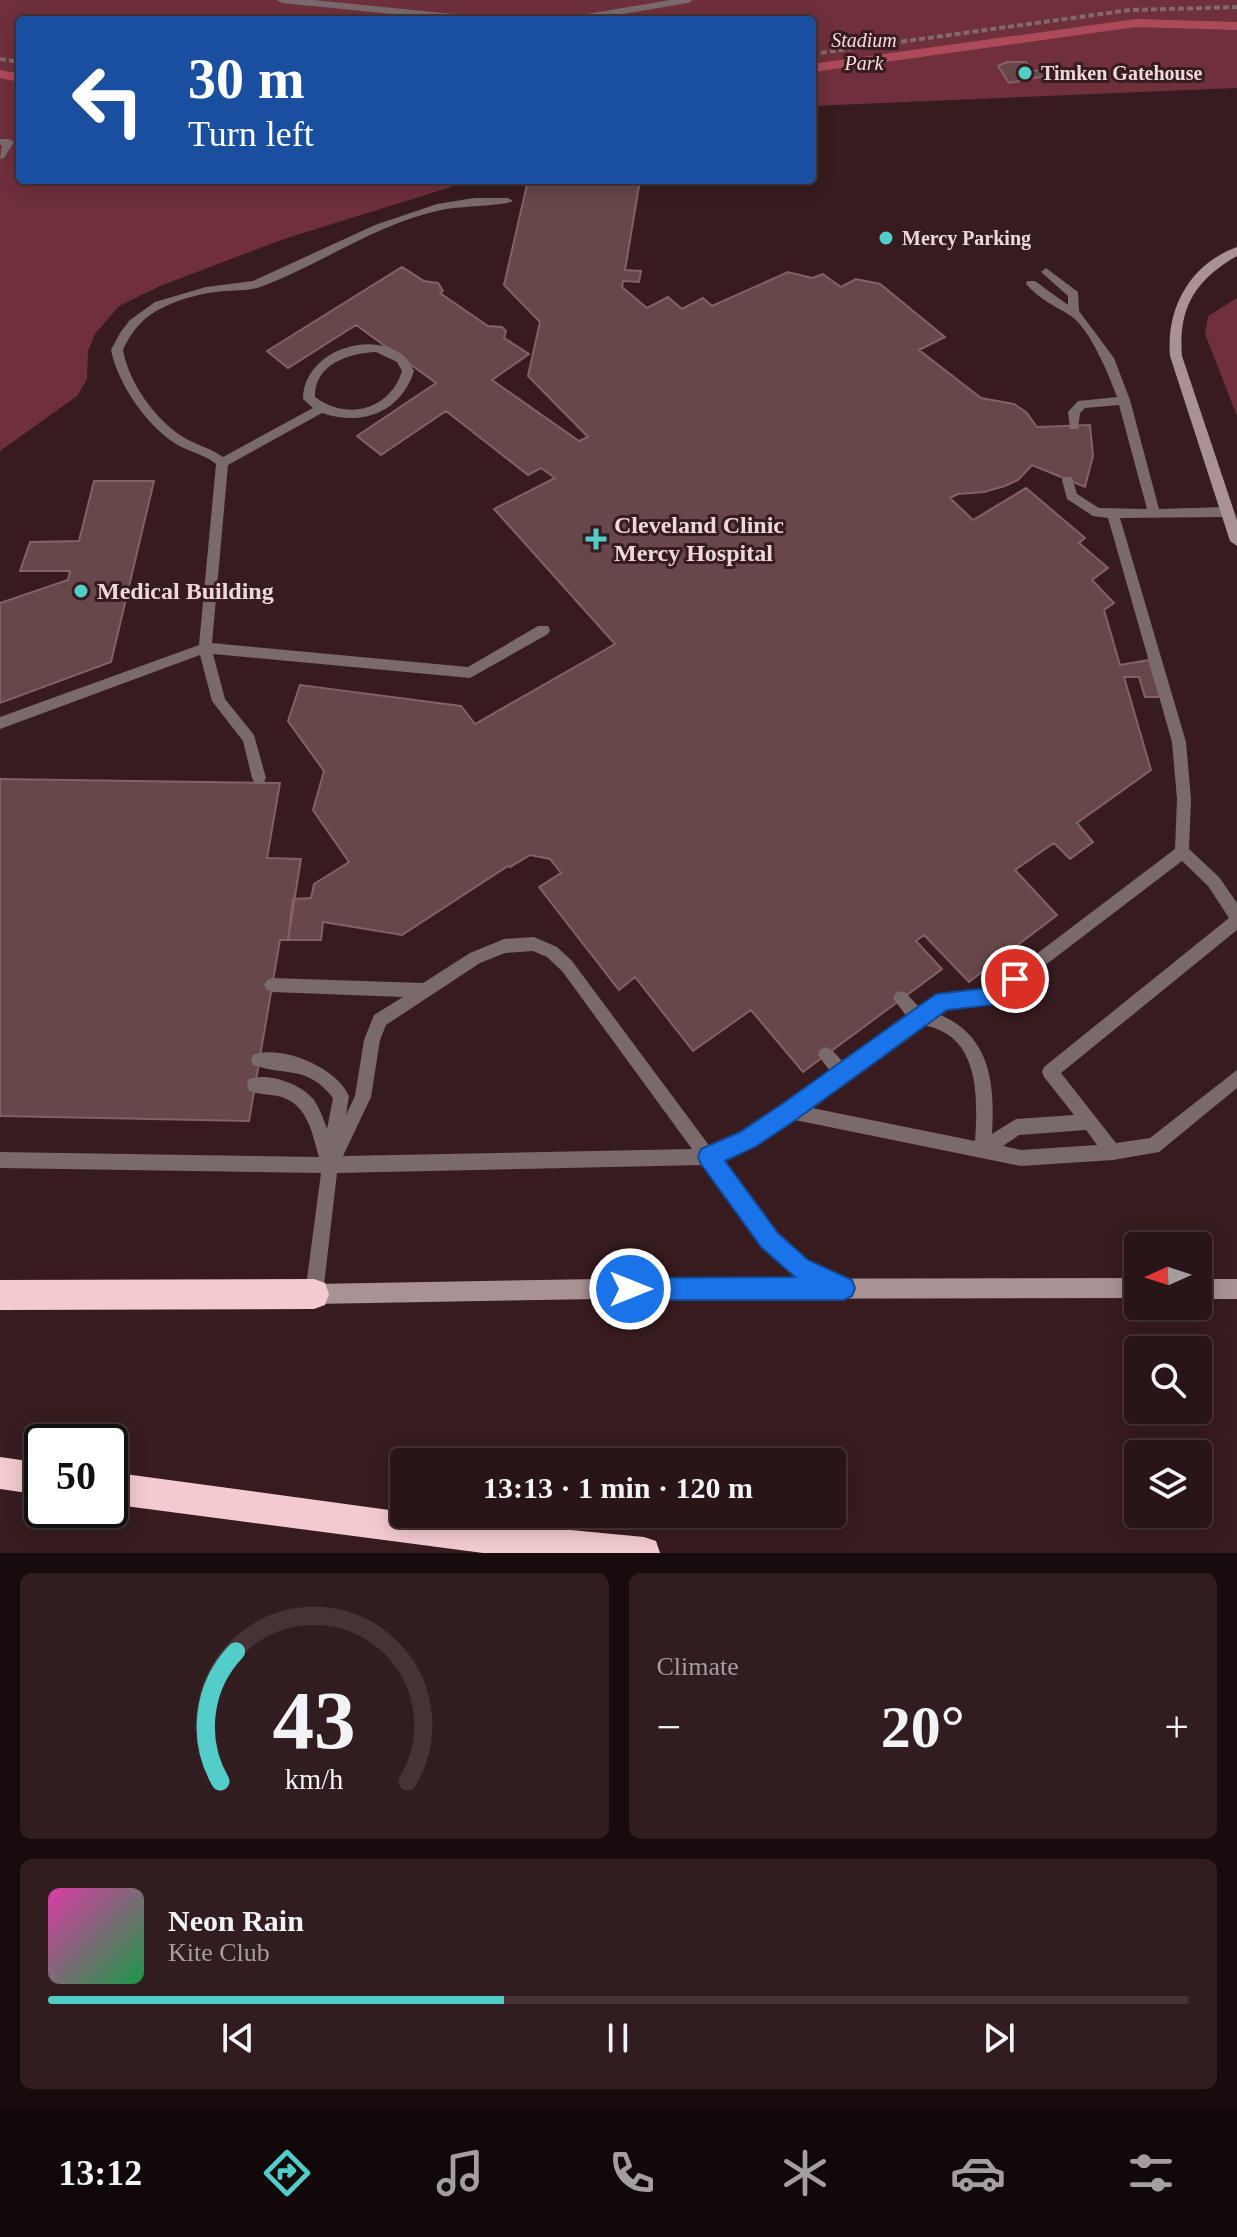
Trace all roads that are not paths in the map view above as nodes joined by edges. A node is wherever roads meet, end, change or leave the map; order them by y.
1 (282, 0) edge
2 (688, 0) edge
3 (443, 16) edge
4 (593, 16) edge
5 (0, 142) edge
6 (0, 156) edge
7 (508, 201) dead end
8 (1237, 251) edge
9 (1046, 272) dead end
10 (1031, 284) dead end
11 (1073, 311) junction
12 (1124, 400) junction
13 (320, 409) junction
14 (1074, 426) dead end
15 (222, 463) junction
16 (1068, 480) dead end
17 (1227, 512) junction
18 (1154, 514) junction
19 (1113, 515) junction
20 (1237, 541) edge
21 (543, 630) dead end
22 (205, 648) junction
23 (0, 723) edge
24 (259, 778) dead end
25 (1182, 852) junction
26 (1237, 919) edge
27 (272, 985) dead end
28 (423, 990) junction
29 (901, 998) dead end
30 (917, 1017) junction
31 (826, 1055) dead end
32 (259, 1060) dead end
33 (842, 1073) junction
34 (1237, 1078) edge
35 (255, 1085) dead end
36 (790, 1111) junction
37 (1088, 1122) junction
38 (983, 1150) junction
39 (1113, 1152) junction
40 (709, 1157) junction
41 (0, 1160) edge
42 (330, 1165) junction
43 (844, 1288) junction
44 (1124, 1288) edge
45 (1212, 1289) edge
46 (1237, 1289) edge
47 (314, 1294) junction
48 (0, 1295) edge
49 (0, 1473) edge
50 (24, 1476) edge
51 (128, 1490) edge
52 (644, 1553) edge

1 - 3 street
2 - 4 street
5 - 6 lane
7 - 15 lane
8 - 17 main road
9 - 11 lane
10 - 11 lane
11 - 12 lane
12 - 14 lane
12 - 18 lane
13 - 13 lane
13 - 15 lane
15 - 22 lane
16 - 19 lane
17 - 18 lane
17 - 20 main road
18 - 19 lane
19 - 25 lane
21 - 22 lane
22 - 23 lane
22 - 24 lane
25 - 26 lane
25 - 30 lane
26 - 37 lane
27 - 28 lane
28 - 40 lane
28 - 42 lane
29 - 30 lane
30 - 33 lane
30 - 38 lane
31 - 33 lane
32 - 42 lane
33 - 36 lane
34 - 39 lane
35 - 42 lane
36 - 38 lane
36 - 40 lane
37 - 38 lane
37 - 39 lane
38 - 39 lane
40 - 42 lane
40 - 43 lane
41 - 42 lane
42 - 47 lane
43 - 44 main road
43 - 47 main road
45 - 46 main road
47 - 48 highway
49 - 50 highway
51 - 52 highway

